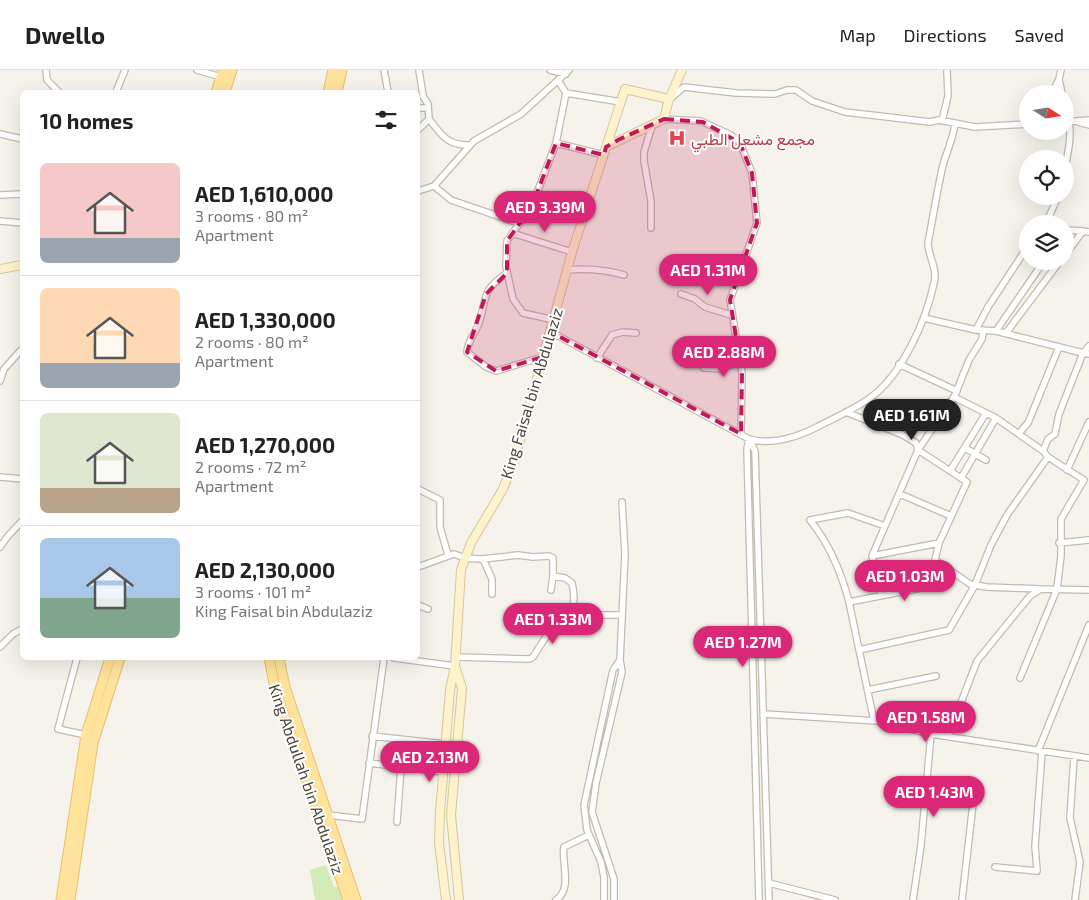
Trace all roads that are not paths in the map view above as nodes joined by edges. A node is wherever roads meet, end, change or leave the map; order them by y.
1 (46, 70) edge
2 (125, 70) edge
3 (197, 70) edge
4 (232, 70) edge
5 (334, 70) edge
6 (342, 70) edge
7 (384, 70) edge
8 (419, 70) edge
9 (550, 70) edge
10 (682, 70) edge
11 (947, 70) edge
12 (1061, 70) edge
13 (568, 72) edge
14 (222, 74) edge
15 (1059, 79) junction
16 (559, 82) junction
17 (1056, 85) edge
18 (1060, 85) edge
19 (57, 90) edge
20 (117, 90) edge
21 (217, 90) edge
22 (226, 90) edge
23 (329, 90) edge
24 (337, 90) edge
25 (385, 90) edge
26 (566, 93) junction
27 (669, 100) junction
28 (621, 102) junction
29 (420, 108) edge
30 (428, 108) junction
31 (429, 119) junction
32 (664, 119) junction
33 (1089, 120) edge
34 (942, 121) junction
35 (1074, 122) edge
36 (1074, 122) edge
37 (955, 124) junction
38 (1019, 125) edge
39 (1089, 125) edge
40 (652, 126) junction
41 (420, 128) edge
42 (0, 134) edge
43 (20, 138) edge
44 (556, 143) junction
45 (469, 145) junction
46 (605, 151) junction
47 (434, 186) junction
48 (420, 191) edge
49 (20, 194) edge
50 (0, 195) edge
51 (0, 221) edge
52 (20, 223) edge
53 (518, 223) junction
54 (651, 228) dead end
55 (1086, 231) edge
56 (512, 232) junction
57 (1074, 245) edge
58 (572, 252) junction
59 (1019, 260) edge
60 (20, 265) edge
61 (0, 269) edge
62 (567, 270) junction
63 (1038, 270) edge
64 (1053, 270) edge
65 (507, 273) junction
66 (624, 275) dead end
67 (681, 294) dead end
68 (731, 315) junction
69 (924, 318) junction
70 (554, 320) junction
71 (976, 330) junction
72 (983, 330) junction
73 (996, 331) junction
74 (551, 332) junction
75 (636, 333) dead end
76 (1006, 333) junction
77 (1089, 346) edge
78 (1059, 347) junction
79 (20, 351) edge
80 (1086, 354) edge
81 (543, 357) junction
82 (597, 358) junction
83 (740, 361) junction
84 (899, 364) junction
85 (704, 368) dead end
86 (0, 381) edge
87 (956, 394) junction
88 (846, 412) junction
89 (986, 413) junction
90 (996, 418) junction
91 (1089, 422) edge
92 (1019, 433) junction
93 (742, 434) junction
94 (750, 440) junction
95 (965, 448) junction
96 (918, 450) junction
97 (1043, 451) junction
98 (975, 454) junction
99 (1048, 457) junction
100 (986, 460) dead end
101 (1068, 470) junction
102 (950, 471) junction
103 (0, 477) edge
104 (961, 478) junction
105 (20, 479) edge
106 (1086, 481) edge
107 (420, 491) edge
108 (900, 494) junction
109 (622, 502) dead end
110 (951, 516) junction
111 (20, 523) edge
112 (884, 526) junction
113 (1089, 540) edge
114 (938, 543) junction
115 (1059, 543) junction
116 (0, 547) edge
117 (448, 555) junction
118 (872, 556) junction
119 (465, 558) junction
120 (482, 559) junction
121 (935, 560) junction
122 (420, 566) edge
123 (553, 576) junction
124 (974, 585) junction
125 (1041, 589) junction
126 (1057, 589) junction
127 (551, 590) dead end
128 (1089, 590) edge
129 (492, 594) dead end
130 (881, 596) junction
131 (849, 602) junction
132 (420, 606) edge
133 (428, 609) dead end
134 (571, 612) junction
135 (622, 615) junction
136 (1089, 625) edge
137 (20, 630) edge
138 (0, 647) edge
139 (859, 650) junction
140 (456, 657) junction
141 (76, 660) edge
142 (109, 660) edge
143 (119, 660) edge
144 (269, 660) edge
145 (279, 660) edge
146 (384, 660) edge
147 (409, 660) edge
148 (620, 660) junction
149 (455, 666) junction
150 (936, 676) dead end
151 (1020, 678) dead end
152 (868, 690) junction
153 (764, 714) junction
154 (874, 721) junction
155 (931, 734) junction
156 (86, 735) junction
157 (372, 736) junction
158 (948, 736) junction
159 (445, 744) junction
160 (1040, 751) junction
161 (1074, 757) junction
162 (1089, 758) edge
163 (369, 763) junction
164 (401, 767) junction
165 (443, 772) junction
166 (927, 786) junction
167 (328, 815) junction
168 (397, 822) dead end
169 (589, 835) junction
170 (995, 867) dead end
171 (768, 883) junction
172 (458, 898) edge
173 (446, 899) edge
174 (61, 900) edge
175 (70, 900) edge
176 (348, 900) edge
177 (356, 900) edge
178 (556, 900) edge
179 (604, 900) edge
180 (614, 900) edge
181 (759, 900) edge
182 (769, 900) edge
183 (835, 900) edge
184 (913, 900) edge
185 (962, 900) edge
186 (1075, 900) edge

1 - 19 street
2 - 20 street
3 - 14 street
4 - 22 main road
5 - 23 main road
6 - 24 main road
7 - 25 street
8 - 30 street
9 - 13 street
10 - 27 street
11 - 34 street
12 - 15 street
13 - 16 street
14 - 21 main road
15 - 17 street
15 - 18 street
16 - 26 street
16 - 45 street
26 - 28 street
26 - 44 street
27 - 28 street
27 - 32 street
27 - 34 street
28 - 46 street, King Faisal bin Abdulaziz
29 - 30 street
30 - 31 street
31 - 41 street
31 - 45 street
32 - 40 street
32 - 68 street
33 - 35 street
34 - 37 street
36 - 39 street
37 - 38 street
37 - 69 street
40 - 46 street
40 - 54 street
42 - 43 street
44 - 46 street
44 - 53 street
45 - 47 street
46 - 58 street, King Faisal bin Abdulaziz
47 - 48 street
47 - 53 street
49 - 50 street
51 - 52 street
53 - 56 street
55 - 57 street
56 - 58 street
56 - 65 street
58 - 62 street, King Faisal bin Abdulaziz
59 - 71 street
60 - 61 street
62 - 66 street
62 - 70 street, King Faisal bin Abdulaziz
63 - 73 street
64 - 76 street
65 - 70 street
65 - 81 street
67 - 68 street
68 - 83 street
69 - 71 street
69 - 84 street
70 - 74 street, King Faisal bin Abdulaziz
71 - 72 street
72 - 73 street
72 - 87 street
73 - 76 street
74 - 81 street, King Faisal bin Abdulaziz
74 - 82 street
75 - 82 street
76 - 78 street
77 - 80 street
78 - 80 street
78 - 92 street
79 - 86 street
80 - 97 street
81 - 119 street, King Faisal bin Abdulaziz
82 - 93 street
83 - 85 street
83 - 93 street
84 - 87 street
84 - 88 street
87 - 89 street
87 - 96 street
88 - 94 street
88 - 96 street
89 - 90 street
89 - 95 street
90 - 92 street
90 - 98 street
91 - 101 street
92 - 97 street
93 - 94 street
94 - 153 street
94 - 181 street
95 - 98 street
95 - 102 street
96 - 102 street
96 - 108 street
97 - 99 street
98 - 100 street
98 - 104 street
99 - 101 street
99 - 124 street
101 - 106 street
102 - 104 street
103 - 105 street
104 - 110 street
106 - 115 street
107 - 117 street
108 - 110 street
108 - 112 street
109 - 135 street
110 - 114 street
111 - 116 street
112 - 118 street
112 - 131 street
113 - 115 street
114 - 118 street
114 - 121 street
115 - 126 street
117 - 119 street
117 - 122 street
118 - 130 street
119 - 120 street
119 - 140 street, King Faisal bin Abdulaziz
120 - 123 street
120 - 129 street
121 - 124 street
121 - 130 street
123 - 127 street
123 - 134 street
124 - 125 street
124 - 139 street
125 - 126 street
125 - 158 street
126 - 128 street
126 - 151 street
130 - 131 street
131 - 139 street
132 - 133 street
134 - 135 street
134 - 140 street
135 - 148 street
136 - 160 street
137 - 138 street
139 - 152 street
140 - 149 street, King Faisal bin Abdulaziz
141 - 156 street
142 - 156 main road
143 - 175 main road
144 - 176 main road, King Abdullah bin Abdulaziz
145 - 167 main road, King Abdullah bin Abdulaziz
146 - 157 street
147 - 149 street
148 - 169 street
148 - 180 street
149 - 159 street, King Faisal bin Abdulaziz
149 - 172 street, King Faisal bin Abdulaziz
150 - 152 street
152 - 154 street
153 - 154 street
153 - 171 street
154 - 155 street
155 - 158 street
155 - 166 street
156 - 174 main road
157 - 159 street
157 - 163 street
158 - 160 street
159 - 165 street, King Faisal bin Abdulaziz
160 - 161 street
160 - 170 street
161 - 162 street
161 - 186 street
163 - 164 street
163 - 167 street
164 - 165 street
164 - 168 street
165 - 173 street, King Faisal bin Abdulaziz
166 - 184 street
166 - 185 street
167 - 177 main road, King Abdullah bin Abdulaziz
169 - 178 street
169 - 179 street
171 - 182 street
171 - 183 street
172 - 173 street

